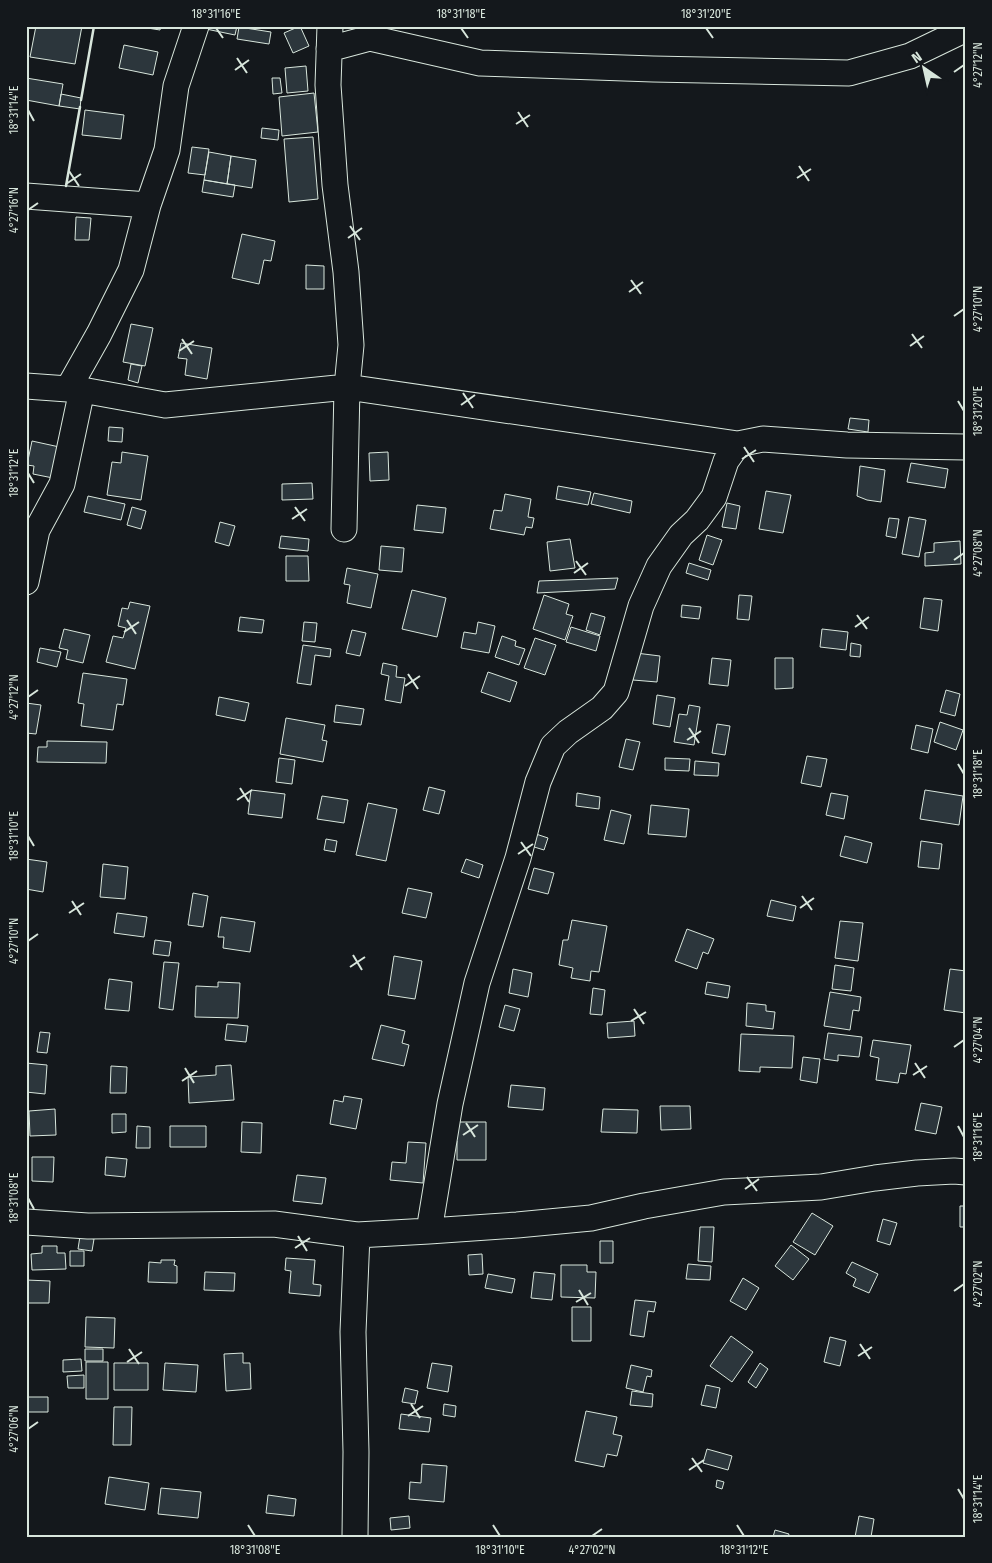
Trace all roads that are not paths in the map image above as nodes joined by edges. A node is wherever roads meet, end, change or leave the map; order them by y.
1 (196, 26) edge
2 (966, 29) edge
3 (329, 37) edge
4 (26, 196) edge
5 (148, 205) junction
6 (26, 386) edge
7 (348, 386) junction
8 (75, 390) junction
9 (738, 444) junction
10 (966, 447) edge
11 (344, 530) dead end
12 (26, 582) edge
13 (966, 1172) edge
14 (26, 1222) edge
15 (429, 1231) junction
16 (357, 1235) junction
17 (355, 1537) edge

1 - 5 street
2 - 3 street
3 - 7 street
4 - 5 street
5 - 8 street
6 - 8 street
7 - 8 street
7 - 9 street
7 - 11 street
8 - 12 street
9 - 10 street
9 - 15 street
13 - 15 street
14 - 16 street
15 - 16 street
16 - 17 street

